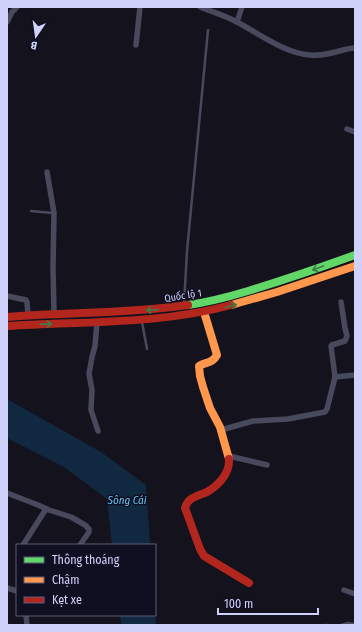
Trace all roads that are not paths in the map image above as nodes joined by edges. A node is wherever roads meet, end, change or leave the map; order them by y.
1 (17, 7) edge
2 (140, 7) edge
3 (200, 7) edge
4 (242, 7) edge
5 (7, 22) edge
6 (237, 22) junction
7 (208, 30) dead end
8 (136, 45) dead end
9 (355, 48) edge
10 (347, 129) dead end
11 (355, 132) edge
12 (47, 172) dead end
13 (31, 211) dead end
14 (54, 213) junction
15 (355, 256) edge
16 (355, 266) edge
17 (7, 296) edge
18 (341, 302) dead end
19 (184, 306) junction
20 (204, 312) junction
21 (28, 314) junction
22 (54, 314) junction
23 (7, 317) edge
24 (141, 319) junction
25 (97, 322) junction
26 (7, 326) edge
27 (147, 349) dead end
28 (355, 375) edge
29 (335, 377) junction
30 (221, 430) junction
31 (98, 431) dead end
32 (229, 456) junction
33 (267, 465) dead end
34 (7, 493) edge
35 (46, 509) junction
36 (24, 544) edge
37 (81, 544) edge
38 (249, 583) dead end
39 (344, 590) dead end
40 (355, 594) edge
41 (355, 624) edge
42 (341, 625) edge

1 - 5 street
2 - 8 street
3 - 6 street
4 - 6 street
6 - 9 street
7 - 19 lane
10 - 11 street
12 - 14 street
13 - 14 lane
14 - 22 street
15 -> 19 main road, Quốc lộ 1
20 -> 16 main road, Quốc lộ 1
17 - 21 street
18 - 29 street
19 -> 22 main road, Quốc lộ 1
20 - 24 main road, Quốc lộ 1
20 - 30 main road
21 - 22 main road, Quốc lộ 1
21 - 23 main road, Quốc lộ 1
24 - 25 main road, Quốc lộ 1
24 - 27 lane
26 -> 25 main road, Quốc lộ 1
25 - 31 street
28 - 29 street
29 - 30 street
30 - 32 main road
32 - 33 street
32 - 38 main road
34 - 35 street
35 - 36 street
35 - 37 street
39 - 40 street
41 - 42 lane

